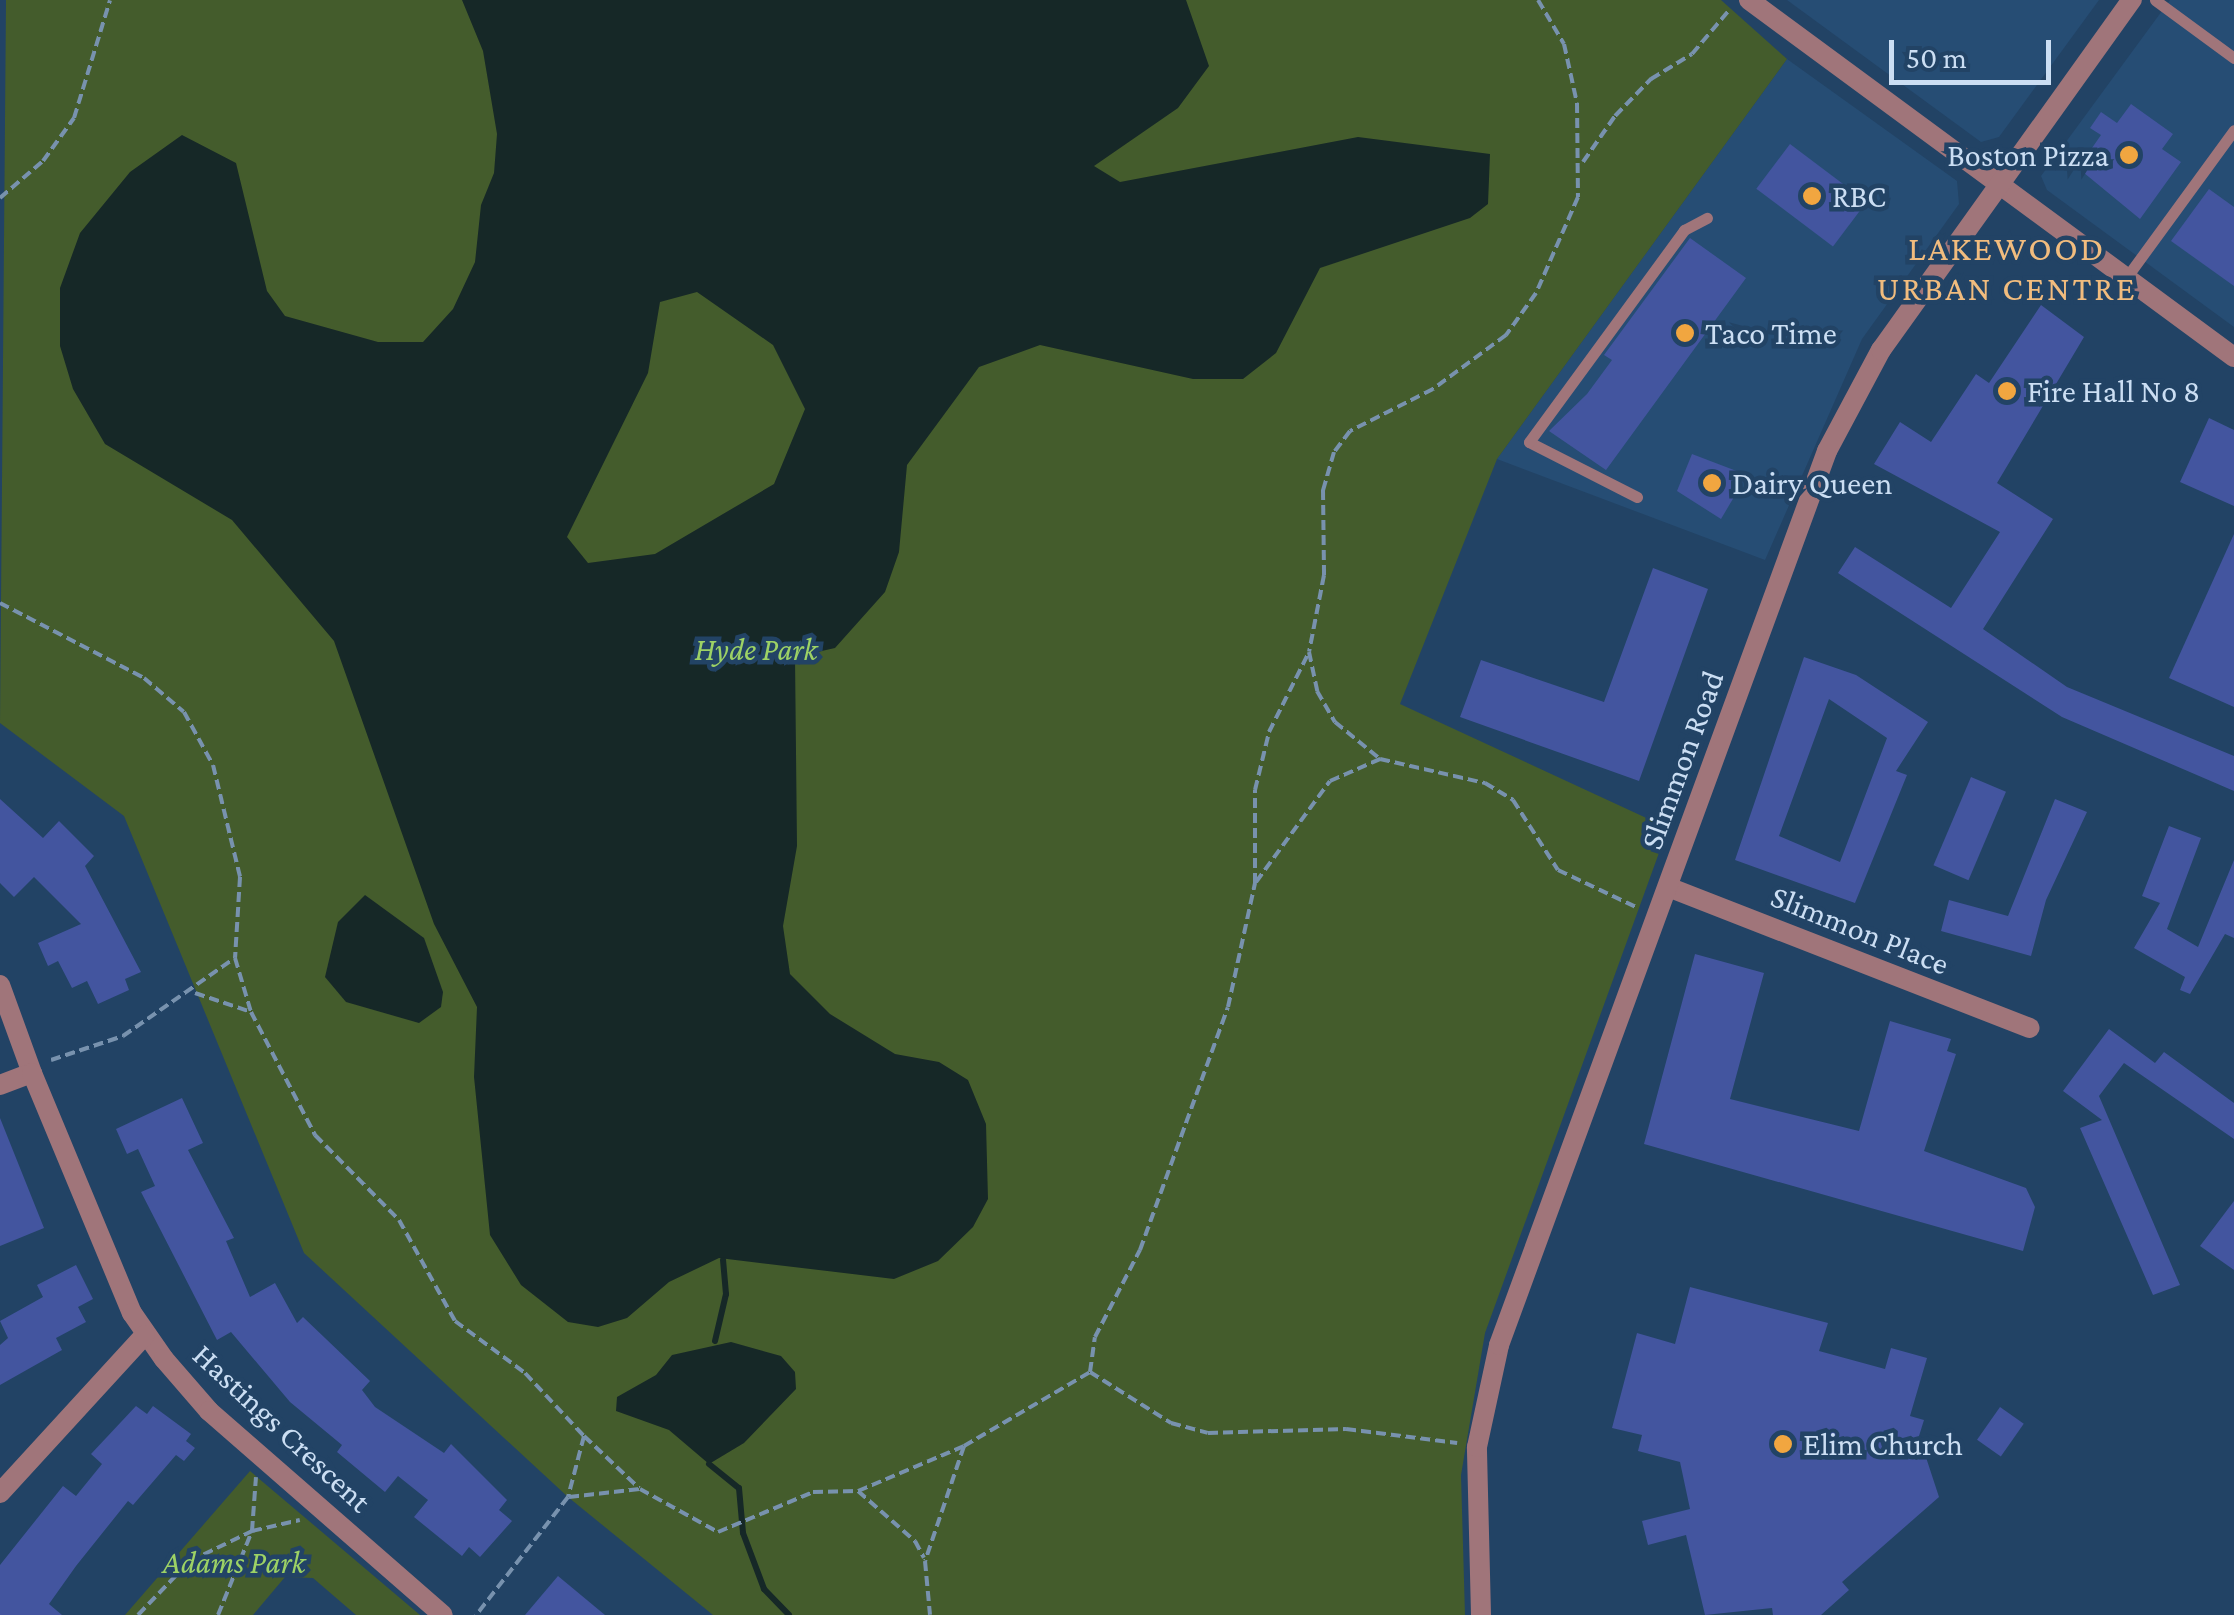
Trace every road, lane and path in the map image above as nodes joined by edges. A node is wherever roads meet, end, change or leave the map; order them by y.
1 (110, 0) edge
2 (1538, 0) edge
3 (1738, 0) edge
4 (1749, 0) edge
5 (2132, 0) edge
6 (2155, 0) edge
7 (2233, 56) edge
8 (2234, 130) edge
9 (1583, 162) junction
10 (1998, 184) junction
11 (0, 198) edge
12 (1707, 218) dead end
13 (2126, 278) junction
14 (2234, 357) edge
15 (1637, 496) dead end
16 (0, 603) edge
17 (1309, 652) junction
18 (1380, 760) junction
19 (1256, 883) junction
20 (1668, 887) junction
21 (1659, 916) junction
22 (235, 958) junction
23 (0, 984) edge
24 (195, 994) junction
25 (251, 1012) junction
26 (2030, 1028) dead end
27 (24, 1048) junction
28 (32, 1073) junction
29 (0, 1086) edge
30 (145, 1334) junction
31 (1090, 1372) junction
32 (584, 1436) junction
33 (1447, 1441) dead end
34 (964, 1446) junction
35 (256, 1473) dead end
36 (640, 1489) junction
37 (858, 1491) junction
38 (0, 1493) edge
39 (568, 1497) junction
40 (307, 1518) dead end
41 (252, 1530) junction
42 (925, 1562) junction
43 (138, 1615) edge
44 (218, 1615) edge
45 (443, 1615) edge
46 (476, 1615) edge
47 (930, 1615) edge
48 (1481, 1615) edge

1 - 11 path
2 - 9 path
3 - 9 path
4 - 10 street
5 - 10 street, Slimmon Road
6 - 7 lane
8 - 13 lane
9 - 17 path
10 - 13 street
10 - 20 street, Slimmon Road
12 - 15 lane
13 - 14 street
16 - 22 path
17 - 18 path
17 - 19 path
18 - 19 path
18 - 21 path
19 - 31 path
20 - 21 street, Slimmon Road
20 - 26 street, Slimmon Place
21 - 48 street, Slimmon Road
22 - 24 path
22 - 25 path
23 - 27 street, Hastings Crescent
24 - 25 path
24 - 27 path
25 - 32 path
27 - 28 street, Hastings Crescent
28 - 29 street
28 - 30 street, Hastings Crescent
30 - 38 street
30 - 45 street, Hastings Crescent
31 - 33 path
31 - 34 path
32 - 36 path
32 - 39 path
34 - 37 path
34 - 42 path
35 - 41 path
36 - 37 path
36 - 39 path
37 - 42 path
39 - 46 path
40 - 41 path
41 - 43 path
41 - 44 path
42 - 47 path

